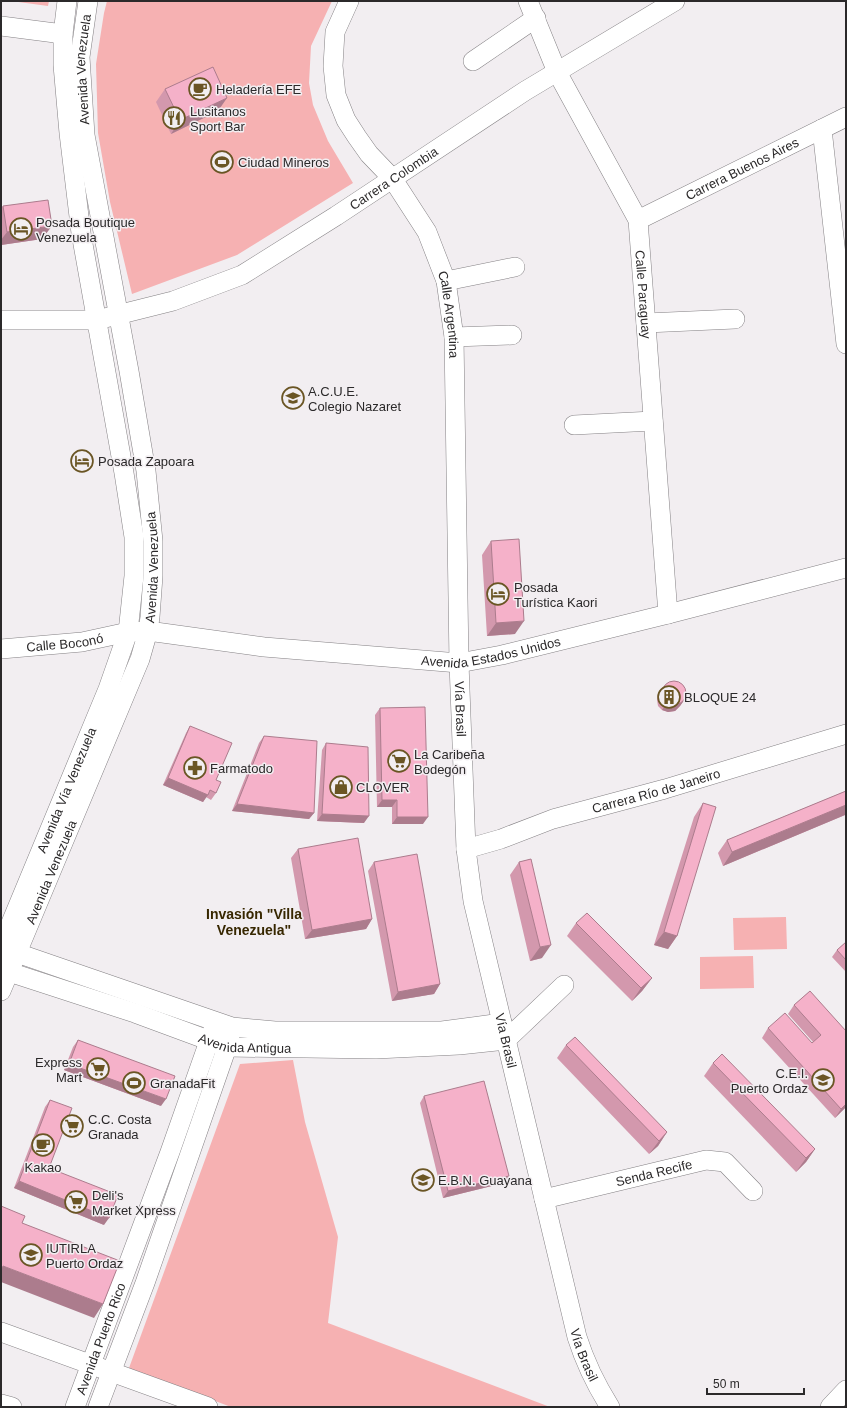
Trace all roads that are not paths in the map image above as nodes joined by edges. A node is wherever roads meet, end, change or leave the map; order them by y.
1 (67, 1) edge
2 (88, 1) edge
3 (348, 1) edge
4 (675, 1) edge
5 (532, 9) edge
6 (1, 26) edge
7 (63, 34) junction
8 (474, 61) dead end
9 (557, 72) junction
10 (846, 117) edge
11 (822, 128) junction
12 (392, 178) junction
13 (638, 220) junction
14 (515, 267) dead end
15 (446, 281) junction
16 (118, 314) junction
17 (734, 319) dead end
18 (1, 320) edge
19 (97, 320) junction
20 (646, 323) junction
21 (512, 335) dead end
22 (454, 337) junction
23 (846, 344) edge
24 (653, 421) junction
25 (574, 425) dead end
26 (846, 568) edge
27 (668, 614) junction
28 (148, 631) junction
29 (128, 632) junction
30 (1, 649) edge
31 (459, 663) junction
32 (846, 734) edge
33 (466, 849) junction
34 (6, 957) edge
35 (564, 985) dead end
36 (1, 991) edge
37 (223, 1025) junction
38 (504, 1032) junction
39 (218, 1044) junction
40 (753, 1191) dead end
41 (544, 1199) junction
42 (1, 1332) edge
43 (91, 1365) junction
44 (111, 1372) junction
45 (846, 1390) edge
46 (1, 1404) edge
47 (12, 1407) edge
48 (75, 1407) edge
49 (98, 1407) edge
50 (208, 1407) edge
51 (610, 1407) edge
52 (830, 1407) edge

1 - 7 street, Avenida Venezuela
2 - 16 street, Avenida Venezuela
3 - 12 street, Calle Argentina
4 - 9 street, Carrera Colombia
5 - 8 street
5 - 9 street, Calle Paraguay
6 - 7 street
7 - 19 street, Avenida Venezuela
9 - 12 street, Carrera Colombia
9 - 13 street, Calle Paraguay
10 - 11 street, Carrera Buenos Aires
11 - 13 street, Carrera Buenos Aires
11 - 23 street
12 - 15 street, Calle Argentina
12 - 16 street, Carrera Colombia
13 - 20 street, Calle Paraguay
14 - 15 street
15 - 22 street, Calle Argentina
16 - 19 street, Carrera Colombia
16 - 28 street, Avenida Venezuela
17 - 20 street
18 - 19 street, Carrera Colombia
19 - 29 street, Avenida Venezuela
20 - 24 street, Calle Paraguay
21 - 22 street
22 - 31 street, Calle Argentina
24 - 25 street
24 - 27 street, Calle Paraguay
26 - 27 street, Avenida Estados Unidos
27 - 31 street, Avenida Estados Unidos
28 - 29 street, Avenida Estados Unidos
28 - 31 street, Avenida Estados Unidos
28 - 34 street, Avenida Venezuela
29 - 30 street, Calle Boconó
29 - 34 street, Avenida Vía Venezuela
31 - 33 street, Vía Brasil
32 - 33 street, Carrera Río de Janeiro
33 - 38 street, Vía Brasil
34 - 36 street, Avenida Venezuela
34 - 37 street, Avenida Antigua
34 - 39 street, Avenida Antigua
35 - 38 street
37 - 38 street, Avenida Antigua
37 - 39 street, Avenida Puerto Rico
38 - 39 street, Avenida Antigua
38 - 41 street, Vía Brasil
39 - 43 street, Avenida Puerto Rico
39 - 44 street, Avenida Puerto Rico
40 - 41 street, Senda Recife
41 - 51 street, Vía Brasil
42 - 43 street
43 - 44 street
43 - 48 street, Avenida Puerto Rico
44 - 49 street, Avenida Puerto Rico
44 - 50 street
45 - 52 street
46 - 47 street

